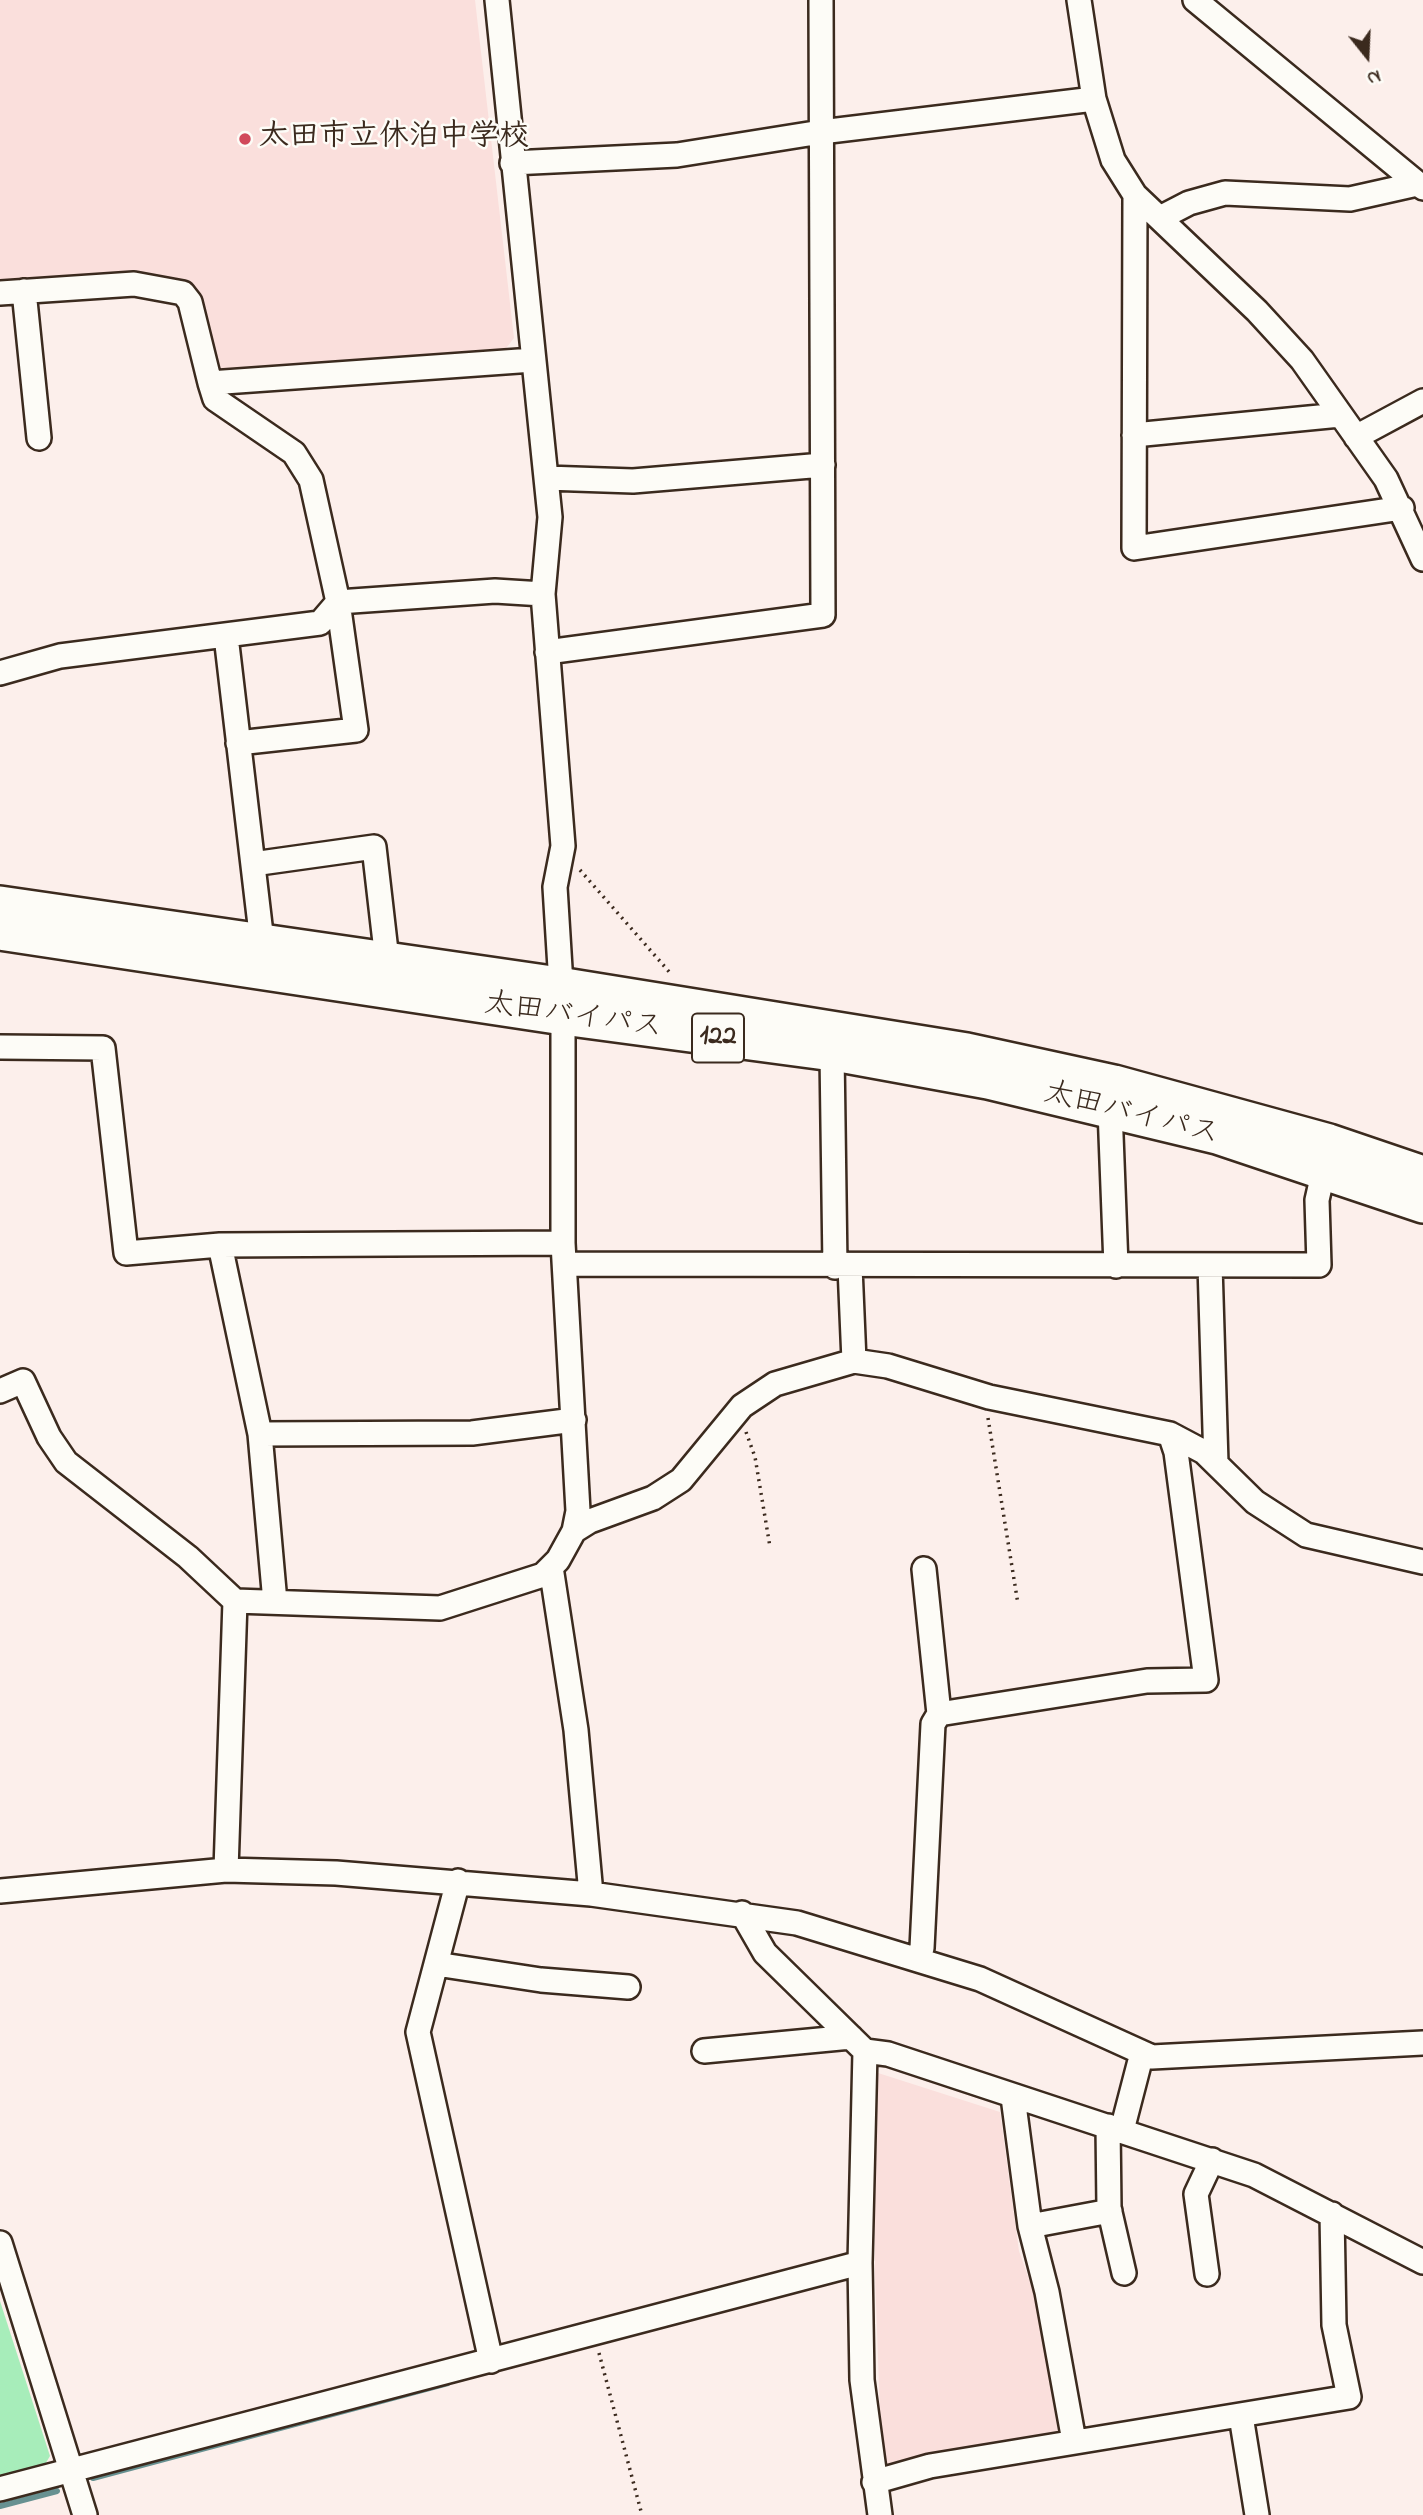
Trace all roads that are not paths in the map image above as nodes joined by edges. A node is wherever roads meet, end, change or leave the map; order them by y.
1 (497, 0) edge
2 (821, 0) edge
3 (1079, 0) edge
4 (1195, 0) edge
5 (1094, 99) junction
6 (821, 132) junction
7 (512, 163) junction
8 (1420, 186) edge
9 (1135, 195) junction
10 (1160, 218) junction
11 (24, 291) junction
12 (0, 293) edge
13 (533, 360) junction
14 (210, 383) junction
15 (1423, 401) edge
16 (1340, 415) junction
17 (1134, 435) junction
18 (1356, 437) junction
19 (39, 438) dead end
20 (822, 465) junction
21 (546, 478) junction
22 (1402, 508) junction
23 (1423, 559) edge
24 (542, 594) junction
25 (338, 602) junction
26 (226, 636) junction
27 (547, 652) junction
28 (0, 673) edge
29 (239, 743) junction
30 (253, 864) junction
31 (0, 904) edge
32 (0, 932) edge
33 (262, 942) junction
34 (387, 960) junction
35 (561, 1001) junction
36 (0, 1047) edge
37 (832, 1054) junction
38 (1110, 1109) junction
39 (1324, 1170) junction
40 (1423, 1174) edge
41 (1423, 1205) edge
42 (220, 1245) junction
43 (564, 1253) junction
44 (1210, 1265) junction
45 (1116, 1266) junction
46 (843, 1267) junction
47 (854, 1361) junction
48 (0, 1391) edge
49 (574, 1420) junction
50 (260, 1434) junction
51 (1170, 1434) junction
52 (1216, 1463) junction
53 (575, 1531) junction
54 (1423, 1562) edge
55 (551, 1567) junction
56 (925, 1569) dead end
57 (235, 1601) junction
58 (275, 1602) junction
59 (939, 1714) junction
60 (226, 1870) junction
61 (458, 1881) junction
62 (0, 1891) edge
63 (591, 1894) junction
64 (742, 1913) junction
65 (916, 1958) junction
66 (436, 1964) junction
67 (628, 1987) dead end
68 (1423, 2043) edge
69 (858, 2044) junction
70 (704, 2051) dead end
71 (1142, 2053) junction
72 (1013, 2097) junction
73 (1115, 2128) junction
74 (1212, 2160) junction
75 (1110, 2211) junction
76 (1332, 2214) junction
77 (1030, 2226) junction
78 (0, 2243) edge
79 (1423, 2262) edge
80 (860, 2263) junction
81 (1124, 2273) dead end
82 (1207, 2274) dead end
83 (491, 2361) junction
84 (1241, 2416) junction
85 (1074, 2441) junction
86 (71, 2471) junction
87 (874, 2482) junction
88 (0, 2489) edge
89 (85, 2515) edge
90 (880, 2515) edge
91 (1257, 2515) edge

1 - 7 street
2 - 6 street
3 - 5 street
4 - 8 street
5 - 6 street
5 - 9 street
6 - 7 street
6 - 20 street
7 - 13 street
8 - 10 street
9 - 10 street
9 - 17 street
10 - 16 street
11 - 12 street
11 - 14 street
11 - 19 street
13 - 14 street
13 - 21 street
14 - 25 street
15 - 18 street
16 - 17 street
16 - 18 street
17 - 22 street
18 - 22 street
20 - 21 street
20 - 27 street
21 - 24 street
22 - 23 street
24 - 25 street
24 - 27 street
25 - 26 street
25 - 29 street
26 - 28 street
26 - 29 street
27 - 35 street
29 - 30 street
30 - 33 street
30 - 34 street
31 - 33 highway, 太田バイパス / 122
32 - 35 highway, 太田バイパス / 122
33 - 34 highway, 太田バイパス / 122
34 - 35 highway, 太田バイパス / 122
35 - 37 highway, 太田バイパス / 122
35 - 40 highway, 太田バイパス / 122
35 - 43 street
36 - 42 street
37 - 38 highway, 太田バイパス / 122
37 - 46 street
38 - 39 highway, 太田バイパス / 122
38 - 45 street
39 - 41 highway, 太田バイパス / 122
39 - 44 street
42 - 43 street
42 - 50 street
43 - 46 street
43 - 49 street
44 - 45 street
44 - 52 street
45 - 46 street
46 - 47 street
47 - 51 street
47 - 53 street
48 - 57 street
49 - 50 street
49 - 53 street
50 - 58 street
51 - 52 street
51 - 59 street
52 - 54 street
53 - 55 street
55 - 58 street
55 - 63 street
56 - 59 street
57 - 58 street
57 - 60 street
59 - 65 street
60 - 61 street
60 - 62 street
61 - 63 street
61 - 66 street
63 - 64 street
64 - 65 street
64 - 69 street
65 - 71 street
66 - 67 street
66 - 83 street
68 - 71 street
69 - 70 street
69 - 72 street
69 - 80 street
71 - 73 street
72 - 73 street
72 - 77 street
73 - 74 street
73 - 75 street
74 - 76 street
74 - 82 street
75 - 77 street
75 - 81 street
76 - 79 street
76 - 84 street
77 - 85 street
78 - 86 street
80 - 83 street
80 - 87 street
83 - 86 street
84 - 85 street
84 - 91 street
85 - 87 street
86 - 88 street
86 - 89 street
87 - 90 street

